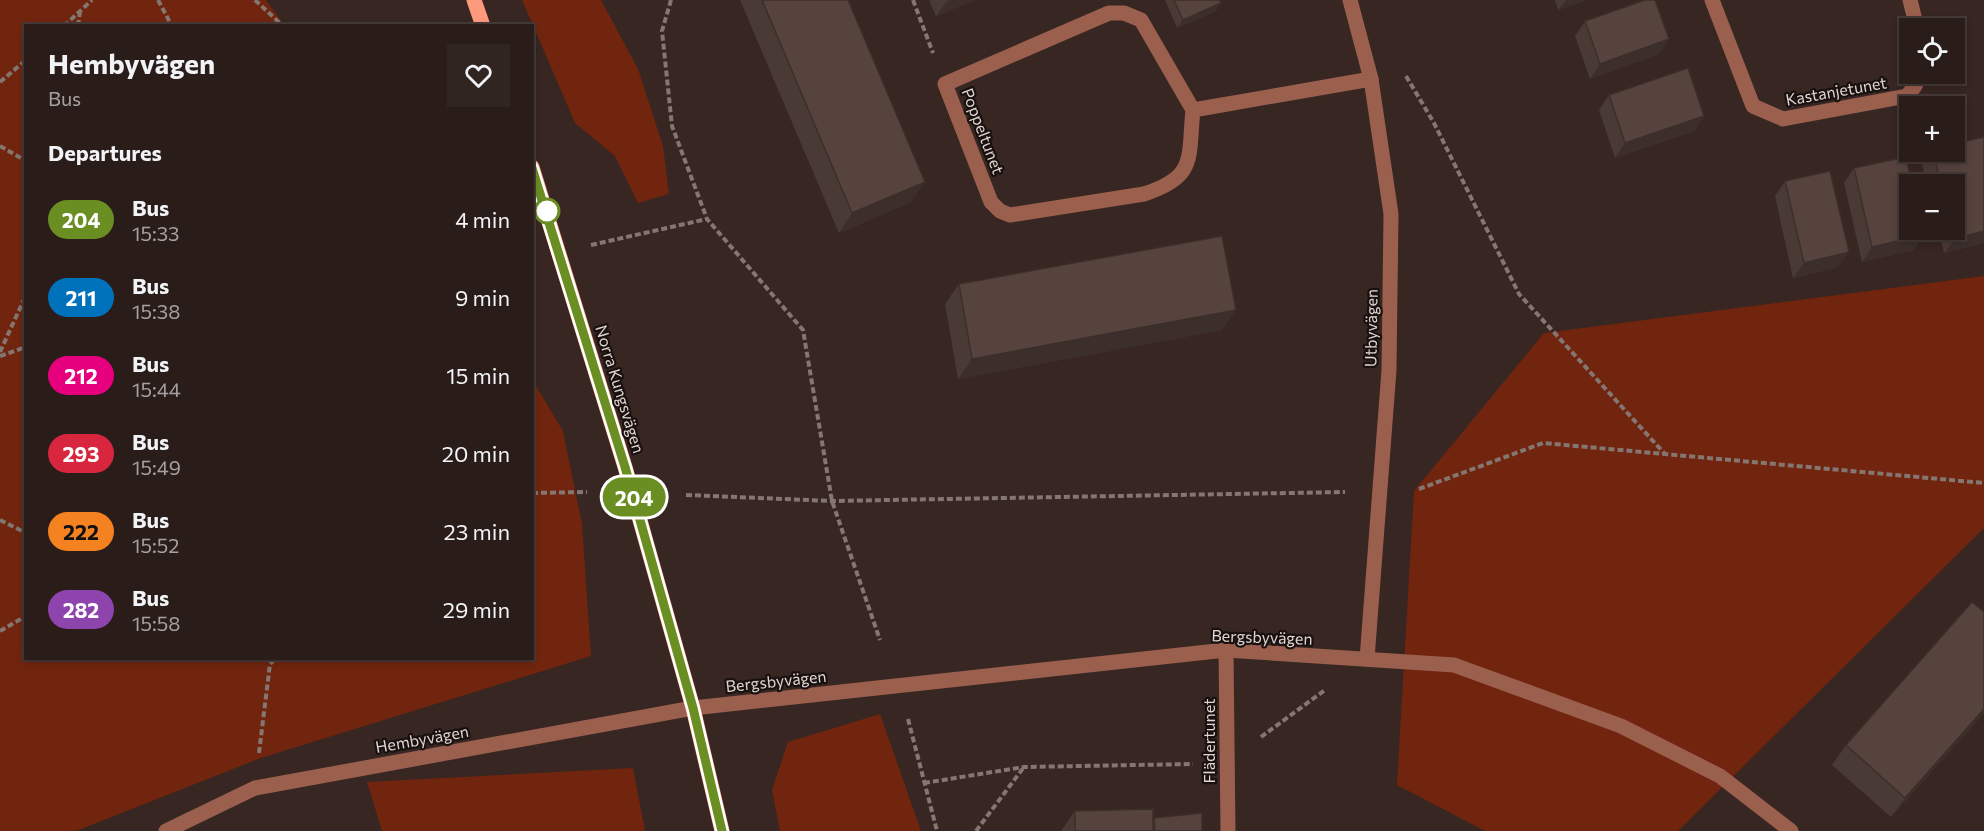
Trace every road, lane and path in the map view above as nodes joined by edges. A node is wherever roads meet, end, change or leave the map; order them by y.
1 (92, 0) edge
2 (158, 0) edge
3 (255, 0) edge
4 (474, 0) edge
5 (671, 0) edge
6 (913, 0) edge
7 (1350, 0) edge
8 (1712, 0) edge
9 (1910, 0) edge
10 (80, 11) junction
11 (1914, 18) edge
12 (66, 24) edge
13 (78, 24) edge
14 (171, 24) edge
15 (281, 24) edge
16 (482, 24) edge
17 (24, 62) edge
18 (1371, 79) junction
19 (0, 82) edge
20 (945, 84) junction
21 (1916, 84) edge
22 (1193, 110) junction
23 (0, 146) edge
24 (24, 160) edge
25 (534, 174) edge
26 (707, 219) junction
27 (560, 253) junction
28 (24, 300) edge
29 (24, 348) edge
30 (0, 354) edge
31 (1665, 453) junction
32 (1984, 483) edge
33 (1419, 489) dead end
34 (587, 492) dead end
35 (1346, 492) dead end
36 (534, 494) edge
37 (686, 495) dead end
38 (832, 501) junction
39 (0, 520) edge
40 (24, 532) edge
41 (24, 617) edge
42 (0, 631) edge
43 (880, 640) dead end
44 (1226, 650) junction
45 (1366, 659) junction
46 (274, 660) edge
47 (693, 708) junction
48 (905, 710) dead end
49 (1226, 763) junction
50 (1024, 767) junction
51 (924, 783) junction
52 (255, 788) junction
53 (166, 831) edge
54 (722, 831) edge
55 (937, 831) edge
56 (976, 831) edge
57 (1228, 831) edge
58 (1791, 831) edge

1 - 10 path
2 - 14 path
3 - 15 path
4 - 16 main road
5 - 26 path
6 - 20 path
7 - 18 street, Utbyvägen
8 - 21 street, Kastanjetunet
9 - 11 street
10 - 12 path
10 - 13 path
17 - 19 path
18 - 22 street
18 - 31 path
18 - 45 street, Utbyvägen
20 - 22 street, Poppeltunet
20 - 22 street, Poppeltunet
23 - 24 path
25 - 27 main road, Norra Kungsvägen
26 - 27 path
26 - 38 path
27 - 47 main road, Norra Kungsvägen
28 - 30 path
29 - 30 path
31 - 32 path
31 - 33 path
34 - 36 path
35 - 38 path
37 - 38 path
38 - 43 path
39 - 40 path
41 - 42 path
44 - 45 street, Bergsbyvägen
44 - 47 street, Bergsbyvägen
44 - 49 street, Flädertunet
45 - 49 path
45 - 58 street, Bergsbyvägen
46 - 52 path
47 - 52 street, Hembyvägen
47 - 54 main road, Norra Kungsvägen
48 - 51 path
49 - 50 path
49 - 57 street, Flädertunet
50 - 51 path
50 - 56 path
51 - 55 path
52 - 53 street, Hembyvägen

